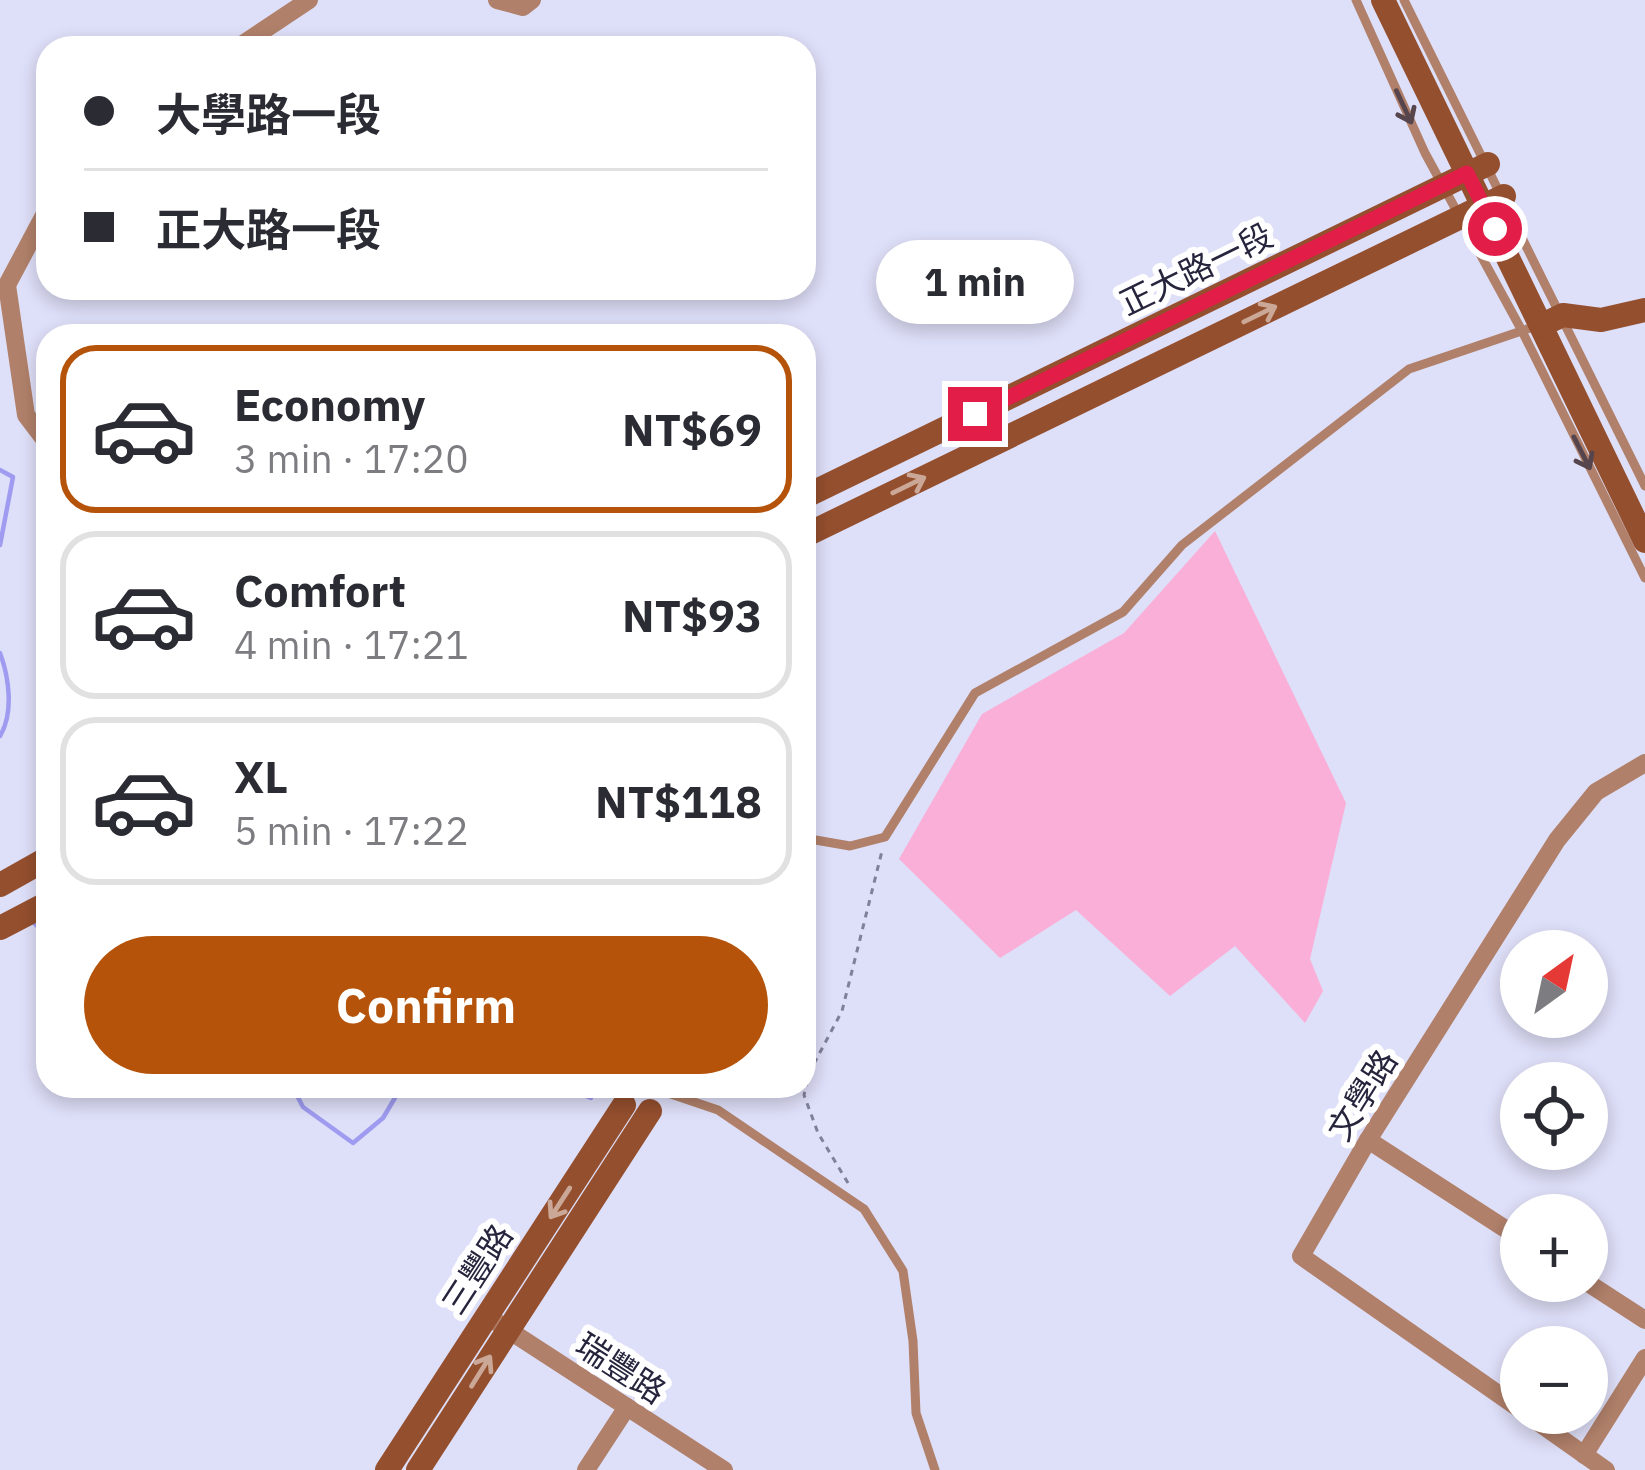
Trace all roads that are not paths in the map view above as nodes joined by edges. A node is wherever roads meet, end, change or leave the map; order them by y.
1 (309, 0) edge
2 (497, 0) edge
3 (532, 0) edge
4 (1355, 0) edge
5 (1383, 0) edge
6 (1404, 0) edge
7 (255, 36) edge
8 (1466, 174) junction
9 (1483, 206) junction
10 (36, 231) edge
11 (1645, 310) edge
12 (1542, 323) junction
13 (36, 428) edge
14 (1645, 486) edge
15 (816, 490) edge
16 (816, 530) edge
17 (1645, 541) edge
18 (1645, 578) edge
19 (1645, 763) edge
20 (816, 840) edge
21 (36, 864) edge
22 (0, 884) edge
23 (36, 909) edge
24 (0, 928) edge
25 (649, 1099) edge
26 (624, 1105) dead end
27 (1368, 1140) junction
28 (1500, 1226) edge
29 (1608, 1296) edge
30 (1645, 1320) edge
31 (497, 1323) junction
32 (1645, 1358) edge
33 (1500, 1396) edge
34 (626, 1407) junction
35 (1555, 1434) edge
36 (1584, 1454) junction
37 (388, 1470) edge
38 (418, 1470) edge
39 (586, 1470) edge
40 (724, 1470) edge
41 (935, 1470) edge
42 (1606, 1470) edge

1 - 7 street
2 - 3 street
4 -> 8 lane
5 - 8 main road
6 - 8 lane
8 - 9 main road
8 - 15 main road, 正大路一段
9 - 12 main road
16 -> 9 main road, 正大路一段
10 - 13 street
11 - 12 main road
12 - 14 lane
12 - 17 main road
12 -> 18 lane
12 - 20 lane
19 - 27 street, 文學路
21 - 22 main road
23 - 24 main road
25 - 31 main road, 三豐路
25 - 41 lane
26 -> 31 main road, 三豐路
27 - 28 street
27 - 33 street, 文學路
29 - 30 street
31 - 34 street, 瑞豐路
31 - 37 main road, 三豐路
38 -> 31 main road, 三豐路
32 - 36 street
34 - 39 street
34 - 40 street, 瑞豐路
35 - 36 street, 文學路
36 - 42 street, 文學路

